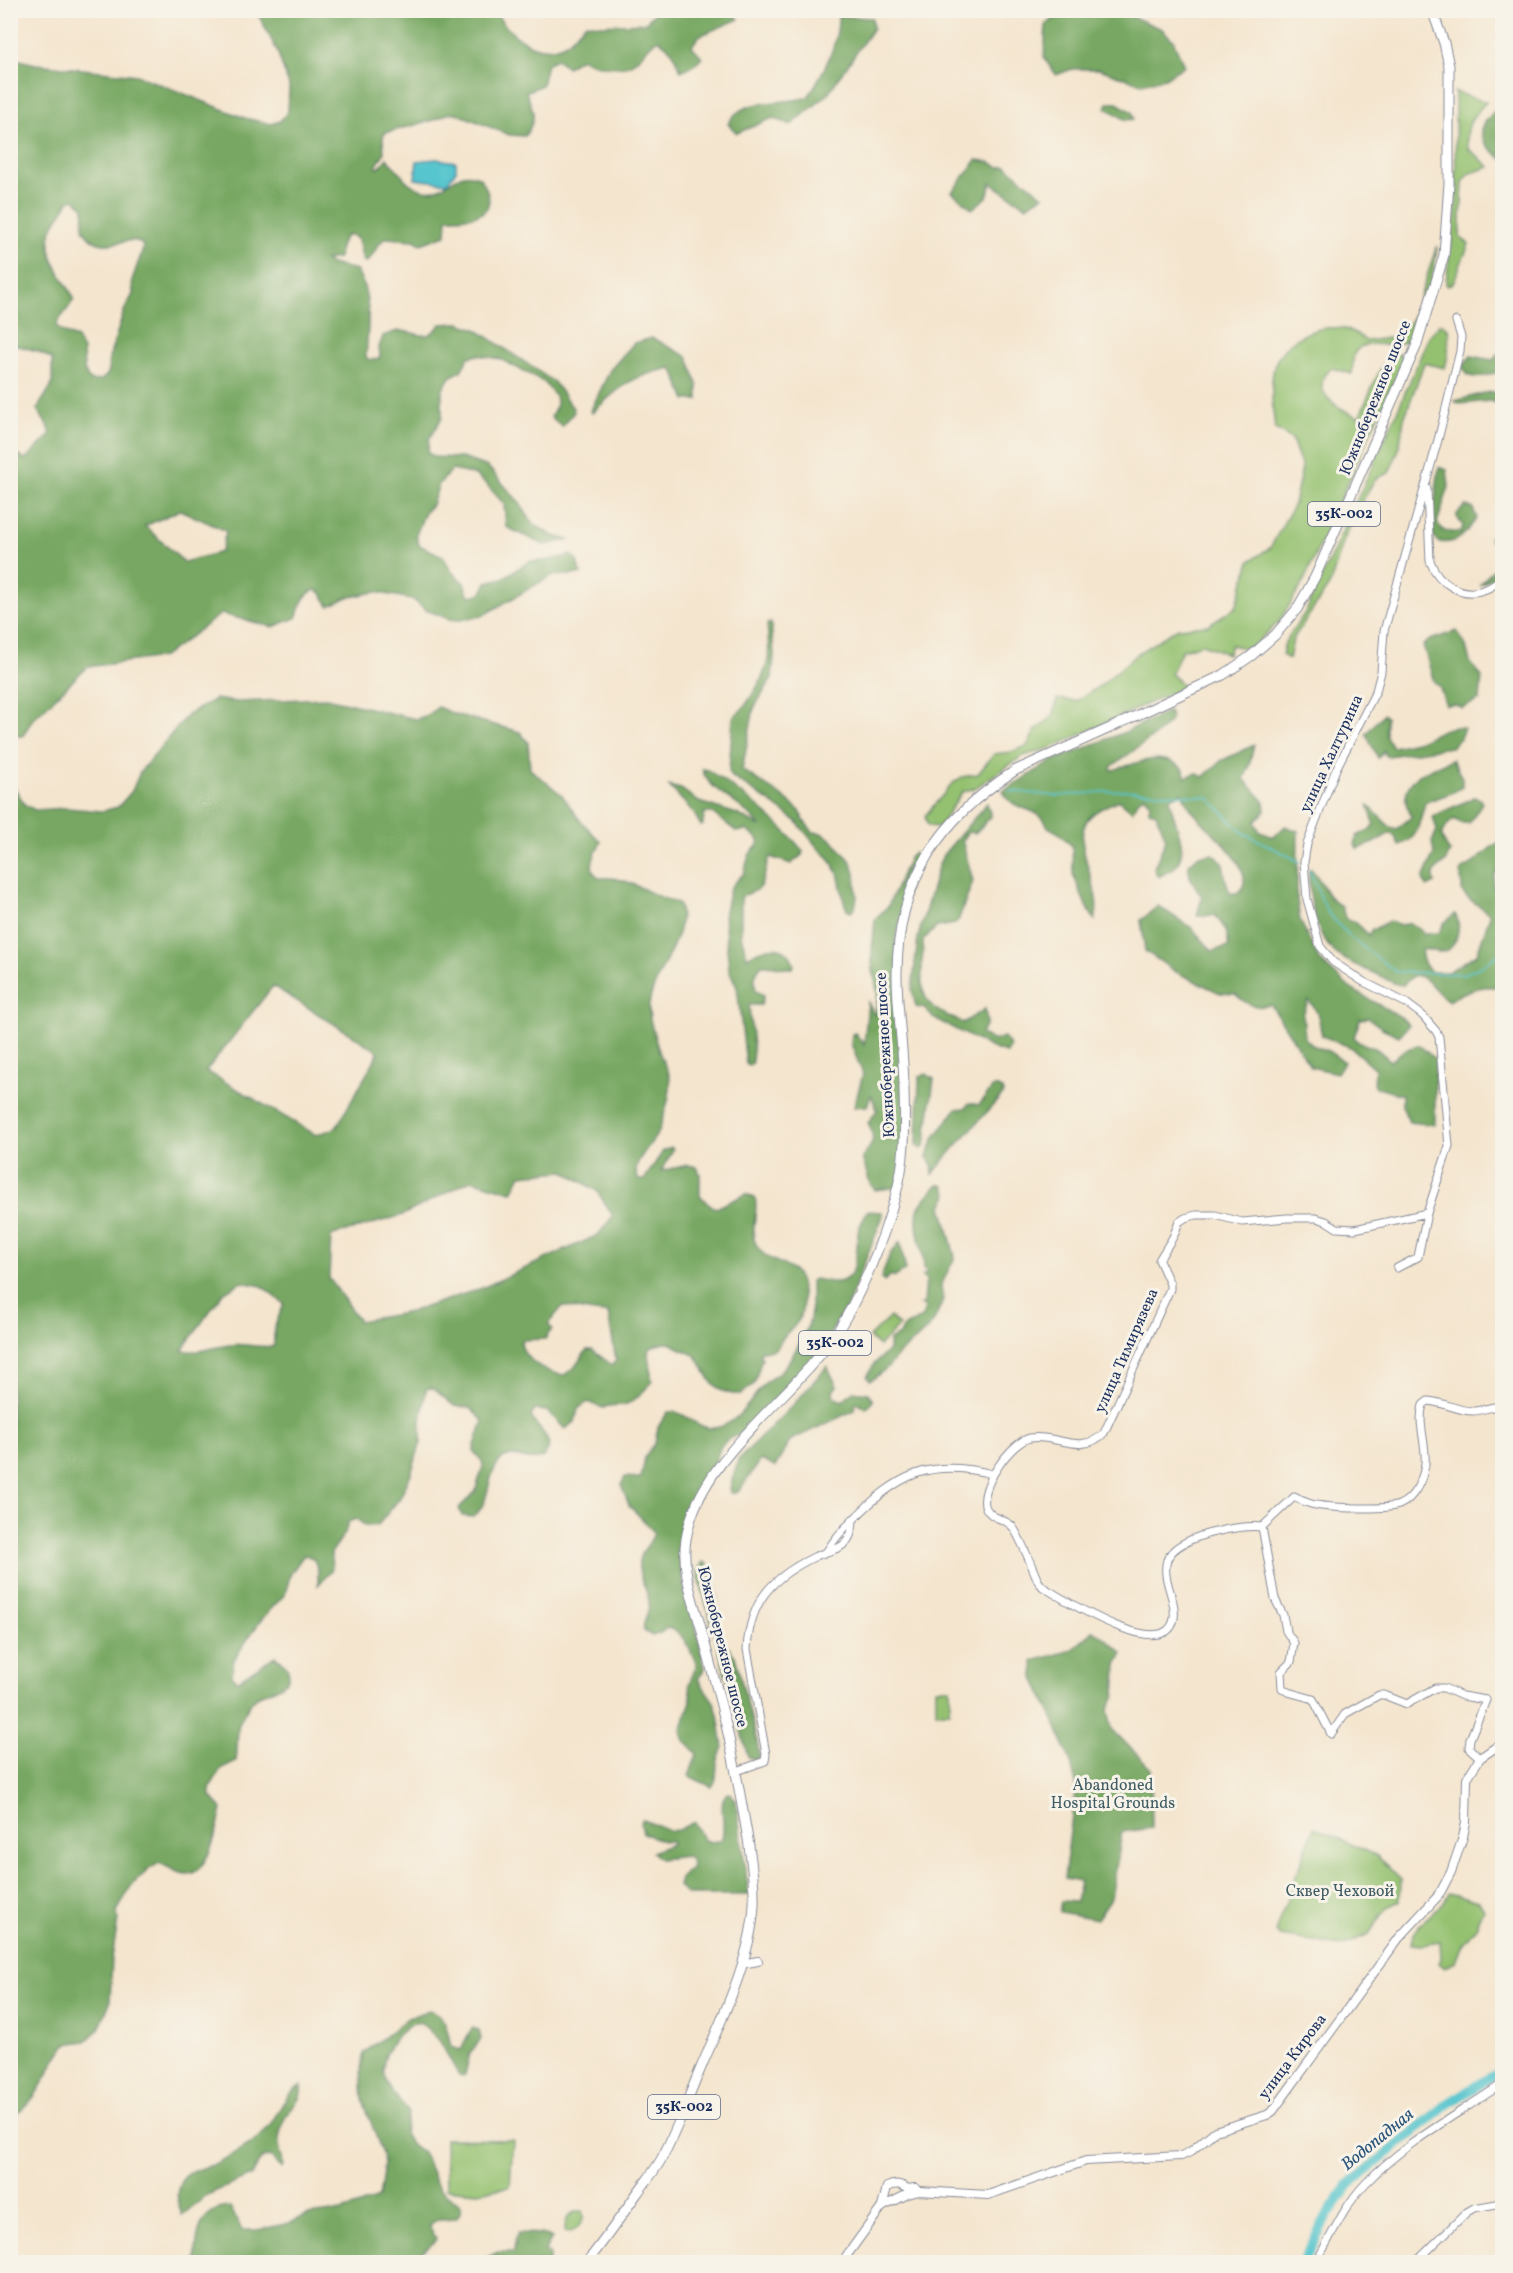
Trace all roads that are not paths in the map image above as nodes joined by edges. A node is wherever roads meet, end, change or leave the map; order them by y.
1 (1432, 10) edge
2 (1437, 10) edge
3 (1456, 321) dead end
4 (1427, 481) junction
5 (1503, 579) edge
6 (1005, 779) junction
7 (1427, 1213) junction
8 (1397, 1268) dead end
9 (1503, 1407) edge
10 (992, 1473) junction
11 (1262, 1527) junction
12 (1503, 1743) edge
13 (1480, 1758) junction
14 (741, 1769) junction
15 (758, 1961) dead end
16 (747, 1963) junction
17 (1503, 2084) edge
18 (908, 2191) junction
19 (1503, 2203) edge
20 (882, 2207) junction
21 (587, 2262) edge
22 (593, 2262) edge
23 (842, 2262) edge
24 (1316, 2262) edge
25 (1416, 2262) edge

1 - 6 highway, Южнобережное шоссе / 35К-002
2 - 6 highway, Южнобережное шоссе / 35К-002
3 - 4 street, улица Халтурина
4 - 5 street
4 - 7 street, улица Халтурина
6 - 14 highway, Южнобережное шоссе / 35К-002
6 - 14 highway, Южнобережное шоссе / 35К-002
7 - 8 street, улица Халтурина
7 - 10 street, улица Тимирязева
9 - 11 street
10 - 11 street
10 - 14 street
11 - 13 street
12 - 13 main road
13 - 18 main road, улица Кирова
14 - 16 highway, Южнобережное шоссе / 35К-002
14 - 21 highway, Южнобережное шоссе / 35К-002
15 - 16 main road
16 - 22 highway, Южнобережное шоссе / 35К-002
17 - 24 street
18 - 20 main road
18 - 20 main road
19 - 25 street
20 - 23 main road

